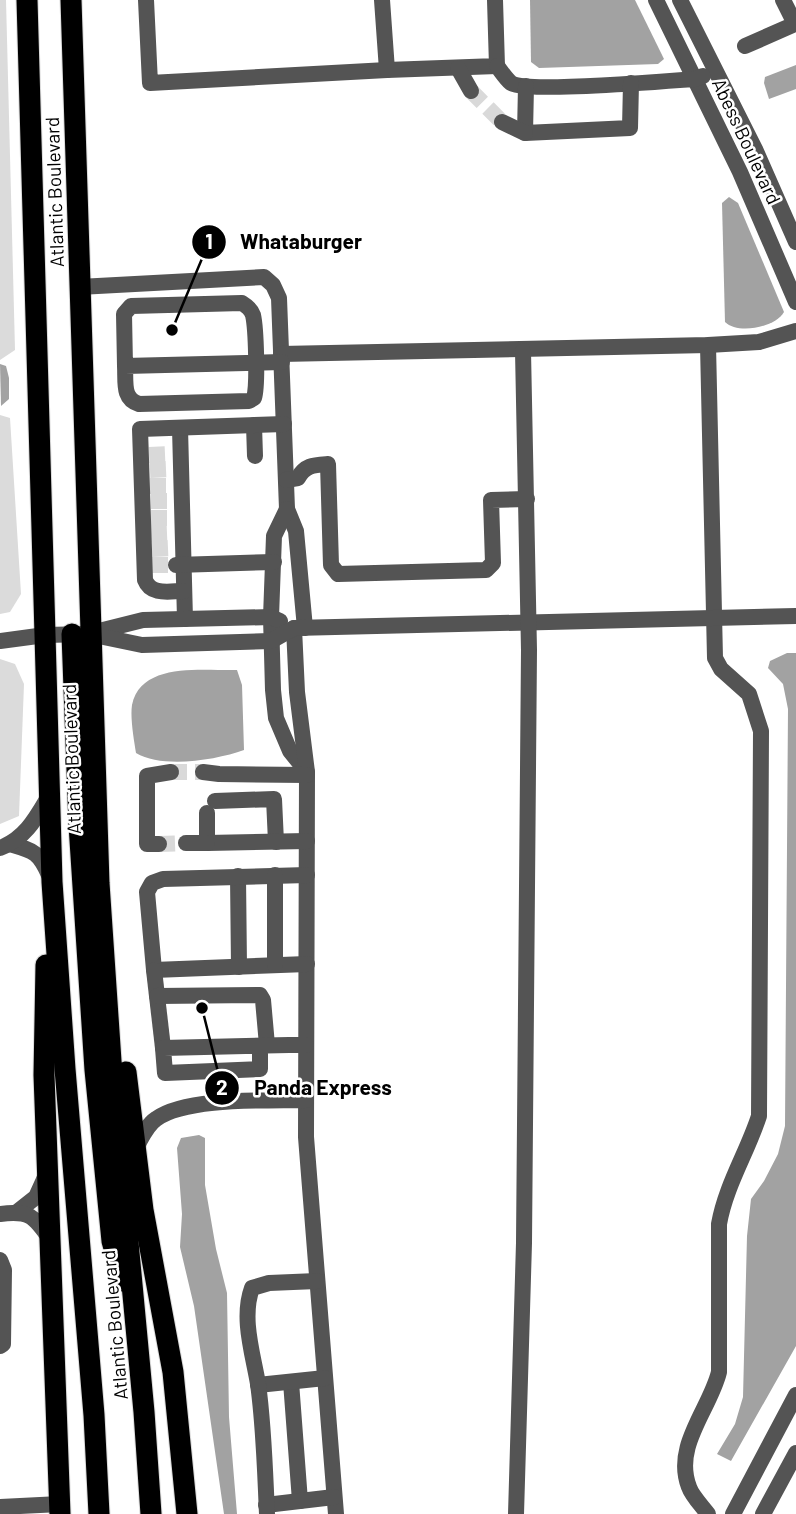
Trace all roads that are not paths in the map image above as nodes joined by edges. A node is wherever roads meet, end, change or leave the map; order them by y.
1 (27, 0) edge
2 (71, 0) edge
3 (146, 0) edge
4 (382, 0) edge
5 (495, 0) edge
6 (656, 0) edge
7 (680, 0) edge
8 (783, 0) edge
9 (796, 23) edge
10 (745, 46) dead end
11 (497, 66) junction
12 (458, 68) junction
13 (387, 70) junction
14 (715, 70) junction
15 (695, 79) junction
16 (631, 83) junction
17 (526, 86) junction
18 (471, 91) tunnel mouth
19 (502, 122) tunnel mouth
20 (525, 133) junction
21 (796, 243) edge
22 (79, 287) junction
23 (796, 302) edge
24 (124, 314) junction
25 (796, 331) edge
26 (708, 345) junction
27 (523, 351) junction
28 (282, 358) junction
29 (256, 363) junction
30 (125, 366) junction
31 (139, 404) junction
32 (254, 425) junction
33 (284, 425) junction
34 (180, 428) junction
35 (140, 429) junction
36 (255, 456) dead end
37 (286, 480) junction
38 (527, 499) junction
39 (287, 509) junction
40 (179, 541) junction
41 (274, 562) junction
42 (184, 591) junction
43 (796, 616) edge
44 (271, 617) junction
45 (715, 618) junction
46 (185, 619) junction
47 (529, 621) junction
48 (299, 628) junction
49 (81, 634) junction
50 (45, 635) junction
51 (0, 641) edge
52 (271, 641) junction
53 (307, 773) junction
54 (208, 775) tunnel mouth
55 (167, 776) tunnel mouth
56 (48, 796) junction
57 (307, 841) junction
58 (276, 842) junction
59 (186, 843) tunnel mouth
60 (207, 843) junction
61 (159, 844) dead end
62 (5, 846) edge
63 (307, 874) junction
64 (275, 875) junction
65 (238, 876) junction
66 (170, 878) junction
67 (52, 882) junction
68 (99, 883) junction
69 (307, 964) junction
70 (275, 965) junction
71 (231, 967) junction
72 (154, 970) junction
73 (157, 996) junction
74 (263, 1045) junction
75 (306, 1045) junction
76 (163, 1048) junction
77 (306, 1100) junction
78 (137, 1146) junction
79 (48, 1173) junction
80 (17, 1212) junction
81 (0, 1214) edge
82 (50, 1239) junction
83 (0, 1262) edge
84 (317, 1281) junction
85 (2, 1330) edge
86 (138, 1337) junction
87 (0, 1346) edge
88 (325, 1378) junction
89 (291, 1382) junction
90 (258, 1385) junction
91 (796, 1395) edge
92 (796, 1453) edge
93 (300, 1501) junction
94 (335, 1506) edge
95 (0, 1507) edge
96 (60, 1509) edge
97 (267, 1509) edge
98 (99, 1514) edge
99 (151, 1514) edge
100 (187, 1514) edge
101 (516, 1514) edge
102 (708, 1514) edge
103 (733, 1514) edge
104 (762, 1514) edge

1 - 50 highway, Atlantic Boulevard
2 - 22 highway, Atlantic Boulevard
3 - 13 street
4 - 13 street
5 - 11 street
6 - 15 street, Abess Boulevard
7 - 14 street, Abess Boulevard
8 - 9 street
9 - 10 street
11 - 12 street
11 - 17 street
12 - 13 street
12 - 18 street
14 - 15 street
14 - 21 street, Abess Boulevard
15 - 16 street
15 - 23 street, Abess Boulevard
16 - 17 street
16 - 20 street
17 - 20 street
19 - 20 street
22 - 28 street
22 - 49 highway, Atlantic Boulevard
24 - 29 street
24 - 29 street
24 - 30 street
25 - 26 street
26 - 27 street
26 - 45 street
27 - 28 street
27 - 38 street
28 - 29 street
28 - 33 street
29 - 30 street
29 - 31 street
30 - 31 street
31 - 35 street
32 - 33 street
32 - 34 street
32 - 36 street
33 - 37 street
34 - 35 street
34 - 40 street
35 - 42 street
37 - 38 street
37 - 39 street
38 - 47 street
39 - 41 street
39 - 48 street
40 - 41 street
40 - 42 street
41 - 44 street
42 - 46 street
43 - 45 street
44 - 46 street
44 - 48 street
44 - 52 street
45 - 47 street
45 - 102 street
46 - 49 street
47 - 48 street
47 - 101 street
48 - 52 street
48 - 53 street
49 - 50 street
49 - 52 street
49 - 68 highway, Atlantic Boulevard
49 - 86 highway
50 - 51 street
50 - 56 highway, Atlantic Boulevard
52 - 53 street
53 - 54 street
53 - 57 street
55 - 61 street
56 - 62 street
56 - 67 highway, Atlantic Boulevard
57 - 58 street
57 - 63 street
58 - 60 street
58 - 60 street
59 - 60 street
62 - 67 street
63 - 64 street
63 - 69 street
64 - 65 street
64 - 70 street
65 - 66 street
65 - 71 street
66 - 71 street
66 - 72 street
67 - 79 highway
67 - 98 highway, Atlantic Boulevard
68 - 78 highway
68 - 86 highway, Atlantic Boulevard
69 - 70 street
69 - 75 street
70 - 71 street
71 - 72 street
72 - 73 street
73 - 74 street
73 - 76 street
74 - 75 street
74 - 76 street
74 - 76 street
75 - 77 street
77 - 78 street
77 - 84 street
78 - 100 highway
79 - 80 street
79 - 82 highway
80 - 81 street
80 - 82 street
82 - 96 highway
83 - 85 street
84 - 88 street
84 - 90 street
85 - 87 street
86 - 99 highway, Atlantic Boulevard
88 - 89 street
88 - 94 street
89 - 90 street
89 - 93 street
90 - 97 street
91 - 103 street
92 - 104 street
93 - 94 street
93 - 97 street
95 - 96 street

